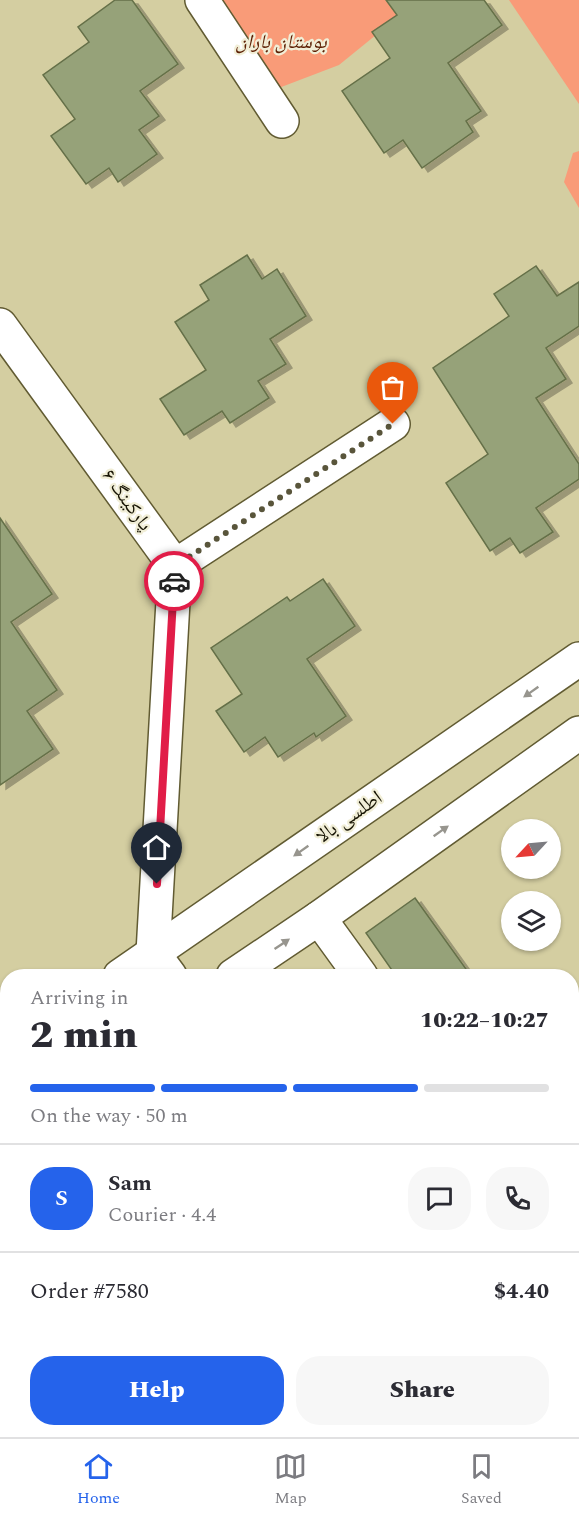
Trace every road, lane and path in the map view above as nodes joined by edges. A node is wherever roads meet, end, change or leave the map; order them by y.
1 (202, 0) edge
2 (282, 121) dead end
3 (0, 325) edge
4 (393, 424) dead end
5 (175, 566) junction
6 (579, 659) edge
7 (579, 733) edge
8 (319, 918) junction
9 (161, 964) edge
10 (144, 969) edge
11 (243, 969) edge
12 (356, 969) edge

1 - 2 street
3 - 5 street, پارکینگ ۶
4 - 5 street
5 - 9 street
6 -> 9 street, اطلسی بالا
8 -> 7 street
11 -> 8 street
8 - 12 street
9 - 10 street, اطلسی بالا

